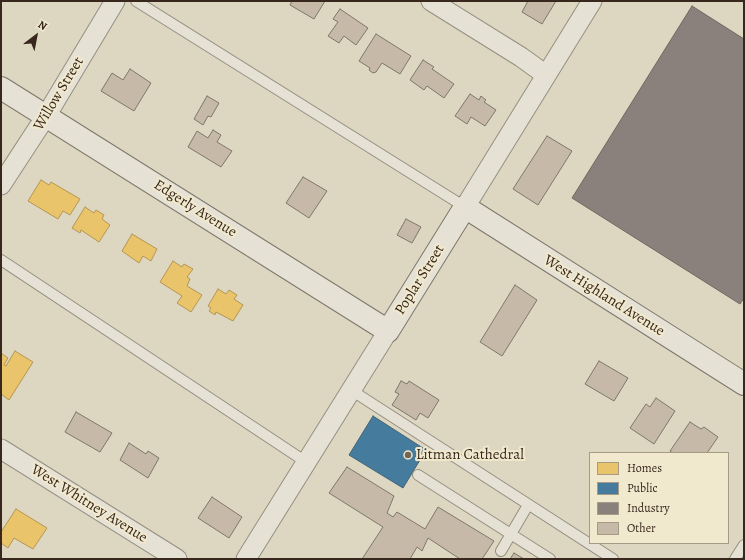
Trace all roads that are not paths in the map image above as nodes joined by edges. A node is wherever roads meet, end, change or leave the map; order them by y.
1 (115, 1) edge
2 (136, 1) edge
3 (431, 1) edge
4 (592, 1) edge
5 (546, 75) junction
6 (1, 88) edge
7 (46, 116) junction
8 (1, 185) edge
9 (465, 207) junction
10 (1, 260) edge
11 (388, 331) junction
12 (744, 384) edge
13 (351, 390) junction
14 (1, 449) edge
15 (306, 462) junction
16 (418, 476) dead end
17 (528, 505) junction
18 (511, 533) junction
19 (589, 544) edge
20 (589, 544) edge
21 (744, 544) edge
22 (501, 551) dead end
23 (177, 559) edge
24 (246, 559) edge
25 (550, 559) edge
26 (613, 559) edge
27 (735, 559) edge

1 - 7 street, Willow Street
2 - 9 lane
3 - 5 street
4 - 5 street, Poplar Street
5 - 9 street, Poplar Street
6 - 7 street, Edgerly Avenue
7 - 8 street, Willow Street
7 - 11 street, Edgerly Avenue
9 - 11 street, Poplar Street
9 - 12 street, West Highland Avenue
10 - 15 lane
11 - 13 street, Poplar Street
13 - 15 street, Poplar Street
13 - 17 lane
14 - 23 street, West Whitney Avenue
15 - 24 street, Poplar Street
16 - 18 lane
17 - 18 lane
17 - 20 lane
18 - 22 lane
18 - 25 lane
19 - 26 lane
21 - 27 lane

